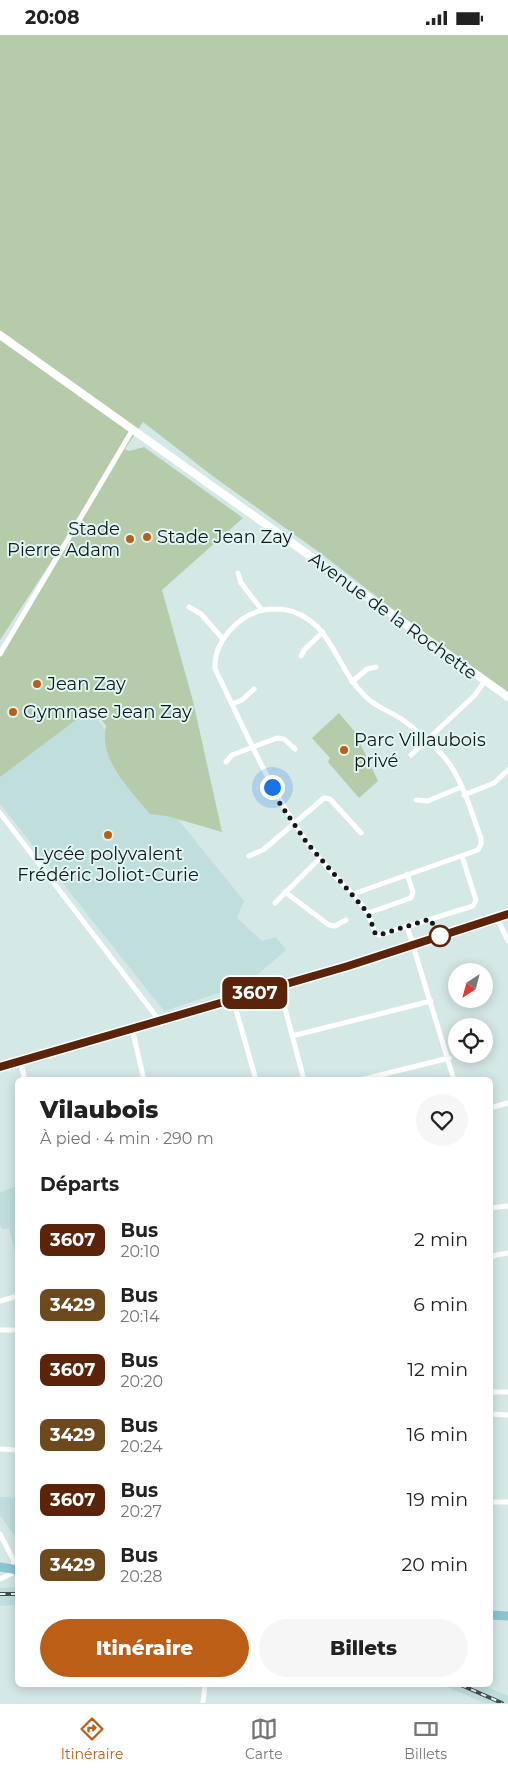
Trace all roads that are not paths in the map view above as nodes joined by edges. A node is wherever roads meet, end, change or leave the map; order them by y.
1 (0, 335) edge
2 (133, 429) junction
3 (238, 573) dead end
4 (189, 607) dead end
5 (262, 610) junction
6 (323, 632) junction
7 (222, 638) junction
8 (0, 654) edge
9 (301, 656) dead end
10 (376, 667) dead end
11 (485, 681) junction
12 (352, 682) junction
13 (254, 689) dead end
14 (508, 697) edge
15 (232, 704) junction
16 (426, 741) junction
17 (254, 746) junction
18 (295, 749) dead end
19 (412, 755) dead end
20 (226, 762) dead end
21 (508, 770) edge
22 (461, 787) junction
23 (464, 795) junction
24 (416, 800) dead end
25 (0, 813) edge
26 (294, 824) junction
27 (361, 833) dead end
28 (249, 856) dead end
29 (462, 856) junction
30 (319, 859) junction
31 (407, 874) junction
32 (285, 892) junction
33 (353, 894) junction
34 (275, 903) dead end
35 (368, 913) junction
36 (508, 914) edge
37 (497, 918) junction
38 (346, 920) dead end
39 (407, 926) junction
40 (508, 941) edge
41 (413, 945) junction
42 (279, 986) junction
43 (234, 999) junction
44 (431, 1001) junction
45 (159, 1020) junction
46 (132, 1028) junction
47 (292, 1036) junction
48 (448, 1055) edge
49 (448, 1058) edge
50 (20, 1061) junction
51 (450, 1063) edge
52 (0, 1067) edge
53 (24, 1077) edge
54 (143, 1077) edge
55 (255, 1077) edge
56 (303, 1077) edge
57 (372, 1077) edge
58 (453, 1077) edge
59 (508, 1103) edge
60 (493, 1107) edge
61 (508, 1206) edge
62 (493, 1208) edge
63 (508, 1253) edge
64 (493, 1256) edge
65 (15, 1297) edge
66 (0, 1301) edge
67 (0, 1330) edge
68 (15, 1330) edge
69 (493, 1392) edge
70 (508, 1392) edge
71 (493, 1414) edge
72 (508, 1415) edge
73 (0, 1449) edge
74 (15, 1449) edge
75 (493, 1502) edge
76 (508, 1502) edge
77 (0, 1535) edge
78 (15, 1565) edge
79 (0, 1567) edge
80 (15, 1569) edge
81 (15, 1570) edge
82 (0, 1579) edge
83 (493, 1615) edge
84 (508, 1616) edge
85 (205, 1687) edge
86 (203, 1703) edge

1 - 2 main road, Avenue de la Rochette
2 - 8 street
2 - 11 main road, Avenue de la Rochette
3 - 5 street
4 - 7 street
5 - 6 street
5 - 7 street
6 - 9 street
6 - 12 street
7 - 15 street
10 - 12 street
11 - 14 main road, Avenue de la Rochette
11 - 16 street
12 - 16 street
13 - 15 street
15 - 17 street
16 - 19 street
16 - 22 street
17 - 18 street
17 - 20 street
17 - 26 street
21 - 23 street
22 - 23 street
22 - 24 street
23 - 29 street
25 - 45 street
26 - 27 street
26 - 28 street
26 - 30 street
29 - 31 street
29 - 39 street
30 - 32 street
30 - 33 street
31 - 33 street
31 - 35 street
32 - 34 street
32 - 38 street
33 - 35 street
35 - 39 street
36 - 37 main road
37 - 40 street
37 - 41 main road
39 - 41 street
41 - 42 main road
41 - 44 street
42 - 43 main road
42 - 47 street
43 - 45 main road
43 - 55 street
44 - 47 street
44 - 48 street
45 - 46 main road
46 - 50 main road
46 - 54 street
47 - 56 street
49 - 57 street
50 - 52 main road
50 - 53 street
51 - 58 street
59 - 60 street
61 - 62 street
63 - 64 street
65 - 66 street
67 - 68 street
69 - 70 street
71 - 72 street
73 - 74 street
75 - 76 street
77 - 78 street
79 - 80 main road
81 - 82 street
83 - 84 main road
85 - 86 street

